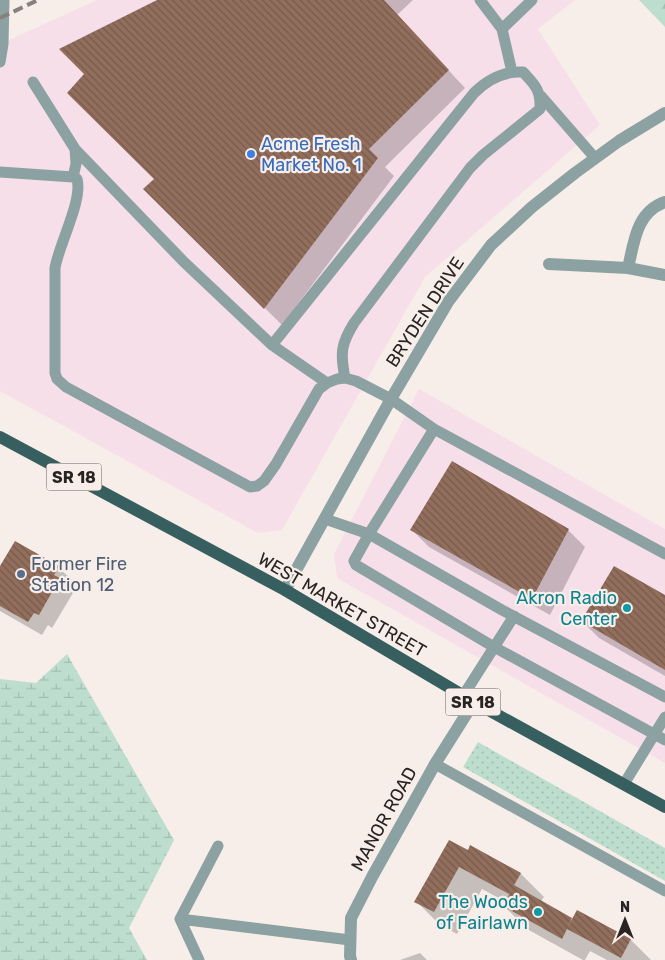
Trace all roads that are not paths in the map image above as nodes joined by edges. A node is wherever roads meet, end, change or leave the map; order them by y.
1 (4, 0) edge
2 (480, 0) edge
3 (532, 0) edge
4 (502, 29) junction
5 (0, 62) edge
6 (512, 72) junction
7 (33, 82) dead end
8 (541, 96) junction
9 (665, 113) edge
10 (75, 149) junction
11 (595, 158) junction
12 (0, 172) edge
13 (73, 178) junction
14 (665, 202) edge
15 (549, 264) dead end
16 (628, 268) junction
17 (665, 275) edge
18 (272, 345) junction
19 (345, 378) junction
20 (327, 383) junction
21 (391, 399) junction
22 (434, 429) junction
23 (0, 437) edge
24 (325, 519) junction
25 (369, 534) junction
26 (665, 554) edge
27 (285, 590) junction
28 (514, 616) junction
29 (494, 647) junction
30 (665, 697) edge
31 (469, 699) junction
32 (665, 717) edge
33 (654, 735) junction
34 (665, 740) edge
35 (435, 764) junction
36 (624, 784) junction
37 (665, 807) edge
38 (218, 846) dead end
39 (665, 891) edge
40 (180, 919) junction
41 (350, 940) junction
42 (199, 960) edge
43 (351, 960) edge

1 - 5 lane
2 - 4 lane
3 - 4 lane
4 - 6 lane
6 - 8 lane
6 - 18 lane
7 - 10 lane
8 - 11 lane
8 - 19 lane
9 - 11 street, BRYDEN DRIVE
10 - 13 lane
10 - 18 lane
11 - 21 street, BRYDEN DRIVE
12 - 13 lane
13 - 20 lane
14 - 16 street
15 - 16 street
16 - 17 street
18 - 20 lane
19 - 20 lane
19 - 21 lane
21 - 22 lane
21 - 24 street, BRYDEN DRIVE
22 - 25 lane
22 - 26 lane
23 - 27 main road, WEST MARKET STREET / SR 18
24 - 25 lane
24 - 27 street, BRYDEN DRIVE
25 - 28 lane
25 - 29 lane
27 - 31 main road, WEST MARKET STREET / SR 18
28 - 29 lane
28 - 30 lane
29 - 31 lane
29 - 33 lane
31 - 35 street, MANOR ROAD
31 - 36 main road, WEST MARKET STREET / SR 18
32 - 33 lane
33 - 34 lane
33 - 36 lane
35 - 39 lane
35 - 41 street, MANOR ROAD
36 - 37 main road, WEST MARKET STREET / SR 18
38 - 40 lane
40 - 41 lane
40 - 42 lane
41 - 43 street, MANOR ROAD

